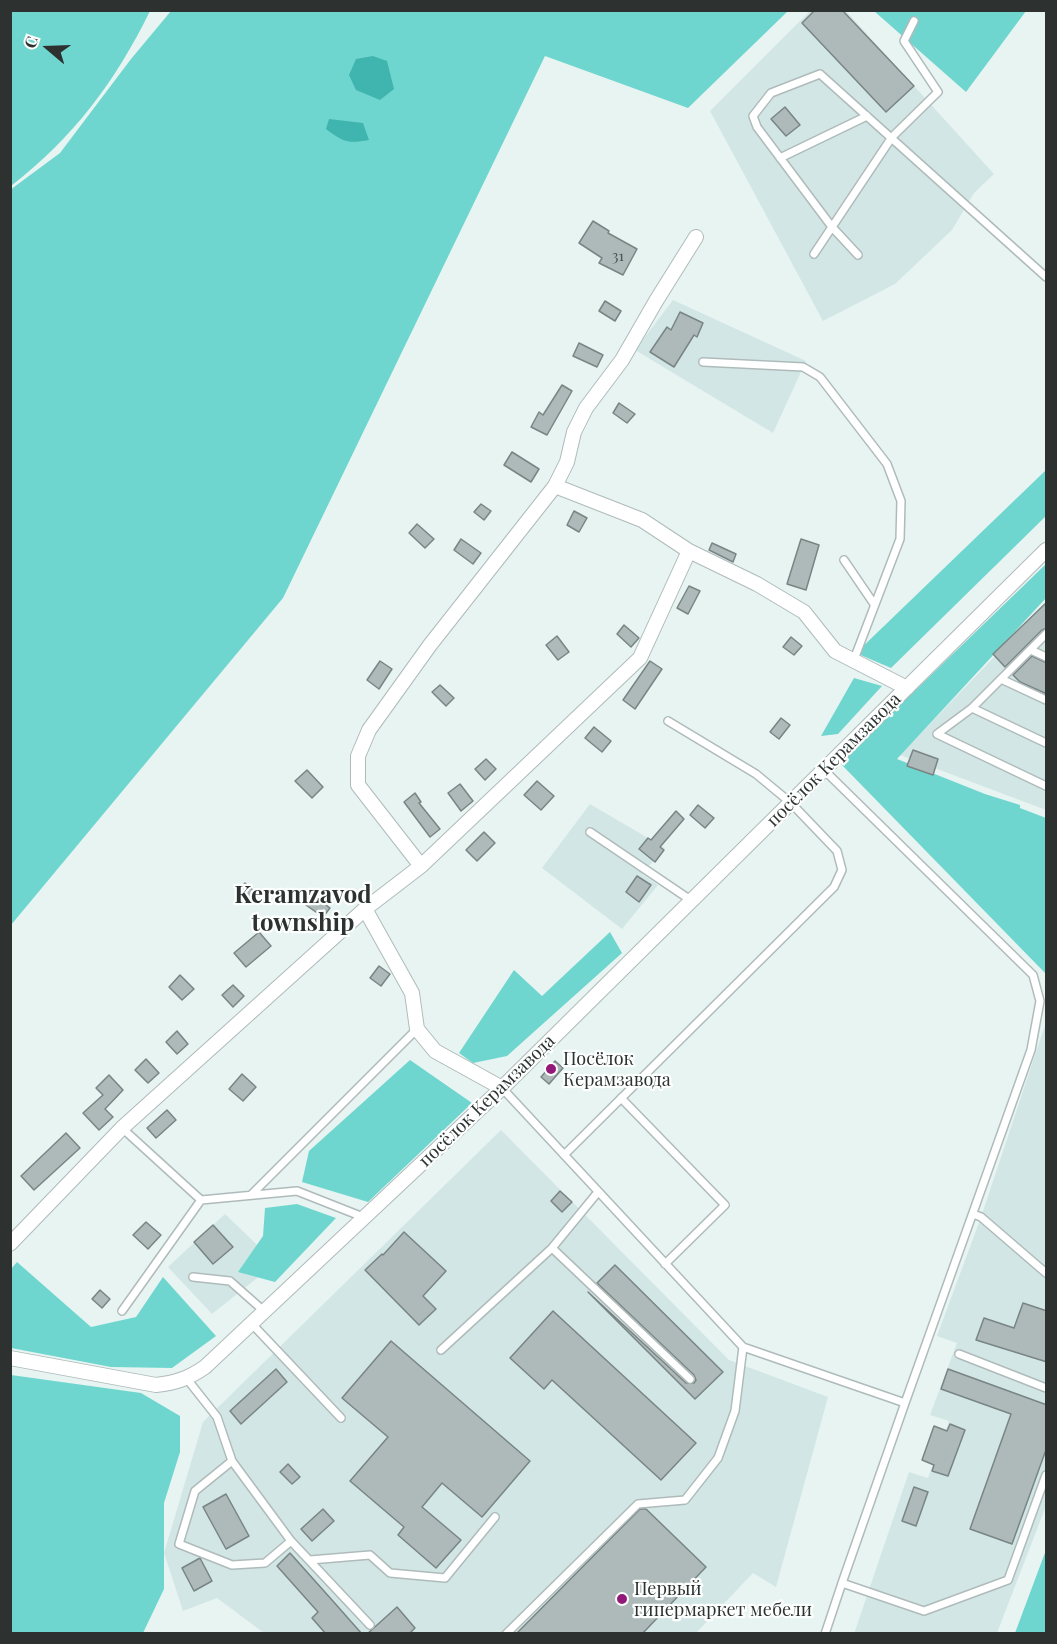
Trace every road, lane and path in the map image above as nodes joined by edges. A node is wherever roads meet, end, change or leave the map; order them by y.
1 (914, 21) dead end
2 (867, 116) junction
3 (892, 137) junction
4 (780, 158) junction
5 (832, 227) junction
6 (696, 237) dead end
7 (814, 254) dead end
8 (858, 255) dead end
9 (1047, 277) edge
10 (703, 362) dead end
11 (555, 486) junction
12 (1047, 550) edge
13 (689, 551) junction
14 (844, 560) dead end
15 (874, 604) junction
16 (1047, 634) edge
17 (1031, 650) junction
18 (1047, 657) edge
19 (853, 662) junction
20 (1001, 679) junction
21 (907, 688) junction
22 (1047, 700) edge
23 (972, 708) junction
24 (668, 721) dead end
25 (1047, 743) edge
26 (824, 770) junction
27 (1047, 786) edge
28 (790, 803) junction
29 (590, 832) dead end
30 (421, 866) junction
31 (692, 900) junction
32 (365, 909) junction
33 (417, 1029) junction
34 (502, 1088) junction
35 (621, 1098) junction
36 (122, 1128) junction
37 (564, 1155) junction
38 (598, 1192) junction
39 (251, 1196) junction
40 (201, 1200) junction
41 (973, 1214) junction
42 (366, 1218) junction
43 (10, 1244) edge
44 (552, 1248) junction
45 (665, 1264) junction
46 (1047, 1273) edge
47 (193, 1277) dead end
48 (122, 1311) dead end
49 (265, 1312) junction
50 (252, 1324) junction
51 (742, 1347) junction
52 (441, 1350) dead end
53 (959, 1354) dead end
54 (10, 1358) edge
55 (187, 1379) junction
56 (690, 1379) dead end
57 (1047, 1388) edge
58 (905, 1403) junction
59 (340, 1419) dead end
60 (232, 1461) junction
61 (1047, 1475) edge
62 (495, 1517) dead end
63 (291, 1541) junction
64 (310, 1560) junction
65 (842, 1583) junction
66 (370, 1625) dead end
67 (506, 1634) edge
68 (825, 1634) edge

1 - 3 lane
2 - 3 lane
2 - 4 lane
2 - 4 lane
3 - 5 lane
3 - 9 lane
4 - 5 lane
5 - 7 lane
5 - 8 lane
6 - 11 street
10 - 15 lane
11 - 13 street
11 - 30 street
12 - 21 street, посёлок Керамзавода
13 - 19 street
13 - 30 street
14 - 15 lane
15 - 19 lane
16 - 17 lane
17 - 18 lane
17 - 20 lane
19 - 21 street
20 - 22 lane
20 - 23 lane
21 - 26 street, посёлок Керамзавода
23 - 25 lane
23 - 27 lane
24 - 28 lane
26 - 28 street, посёлок Керамзавода
26 - 41 lane
28 - 31 street, посёлок Керамзавода
28 - 35 lane
29 - 31 lane
30 - 32 street
31 - 34 street, посёлок Керамзавода
32 - 33 street
32 - 36 street
33 - 34 street
33 - 39 lane
34 - 37 lane
34 - 42 street, посёлок Керамзавода
35 - 37 lane
35 - 45 lane
36 - 40 lane
36 - 43 street
37 - 38 lane
38 - 44 lane
38 - 45 lane
39 - 40 lane
39 - 42 lane
40 - 48 lane
41 - 46 lane
41 - 58 lane
42 - 49 street, посёлок Керамзавода
44 - 52 lane
44 - 56 lane
45 - 51 lane
47 - 49 lane
49 - 50 street, посёлок Керамзавода
50 - 55 street, посёлок Керамзавода
50 - 59 lane
51 - 58 lane
51 - 67 lane
53 - 57 lane
54 - 55 street, посёлок Керамзавода
55 - 60 lane
58 - 65 lane
60 - 63 lane
60 - 63 lane
61 - 65 lane
62 - 64 lane
63 - 64 lane
64 - 66 lane
65 - 68 lane

